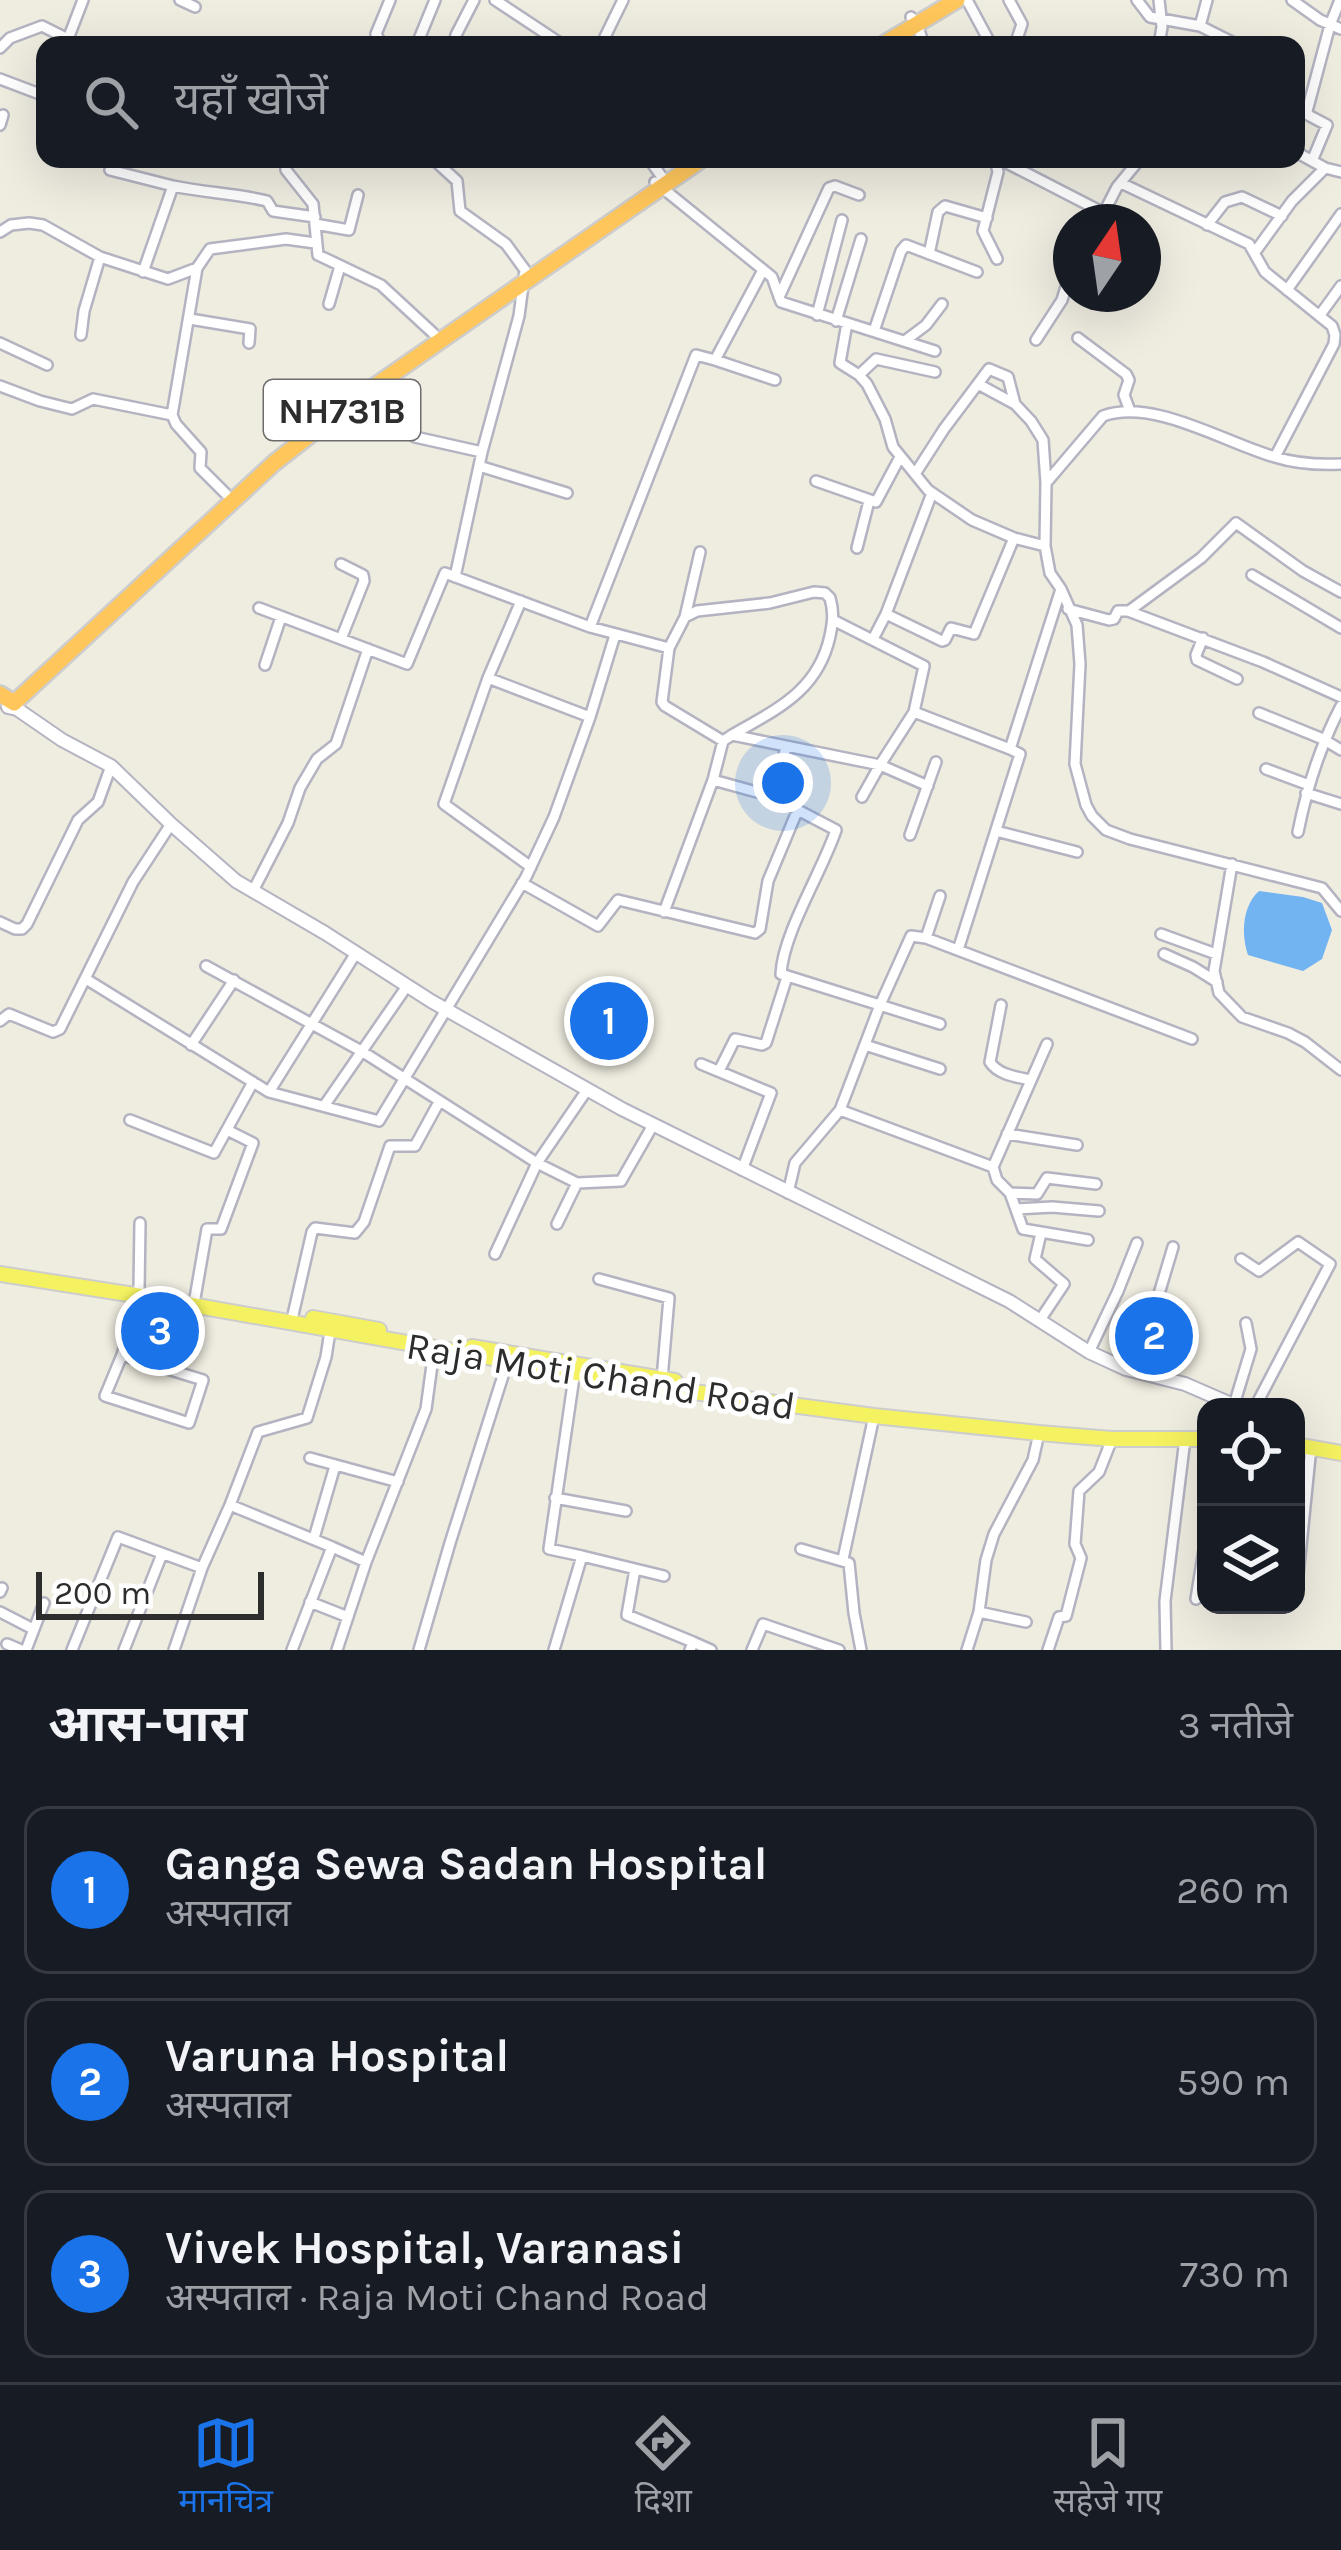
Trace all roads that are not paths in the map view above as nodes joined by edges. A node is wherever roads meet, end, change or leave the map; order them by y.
1 (83, 0) edge
2 (180, 0) edge
3 (390, 0) edge
4 (435, 0) edge
5 (474, 0) edge
6 (495, 0) edge
7 (623, 0) edge
8 (940, 0) edge
9 (957, 0) edge
10 (967, 0) edge
11 (1009, 0) edge
12 (1138, 0) edge
13 (1159, 0) edge
14 (1207, 0) edge
15 (1292, 0) edge
16 (1340, 0) edge
17 (195, 7) dead end
18 (1161, 19) junction
19 (914, 20) junction
20 (1200, 26) junction
21 (1335, 27) edge
22 (63, 36) edge
23 (69, 36) edge
24 (377, 36) edge
25 (420, 36) edge
26 (456, 36) edge
27 (549, 36) edge
28 (605, 36) edge
29 (883, 36) edge
30 (894, 36) edge
31 (920, 36) edge
32 (986, 36) edge
33 (1019, 36) edge
34 (1160, 36) edge
35 (1220, 36) edge
36 (0, 48) edge
37 (0, 80) edge
38 (36, 93) edge
39 (1305, 157) edge
40 (1312, 161) junction
41 (286, 168) edge
42 (443, 168) edge
43 (653, 168) edge
44 (677, 168) edge
45 (686, 168) edge
46 (998, 168) edge
47 (1013, 168) edge
48 (1133, 168) edge
49 (1324, 168) junction
50 (110, 170) dead end
51 (1341, 172) edge
52 (660, 182) junction
53 (1121, 183) junction
54 (173, 186) junction
55 (358, 195) dead end
56 (860, 195) dead end
57 (1078, 204) edge
58 (1109, 204) edge
59 (1341, 214) edge
60 (1282, 216) junction
61 (987, 218) junction
62 (842, 220) dead end
63 (315, 221) junction
64 (1207, 225) junction
65 (0, 232) edge
66 (861, 239) dead end
67 (315, 244) junction
68 (1256, 252) junction
69 (928, 254) junction
70 (100, 256) junction
71 (997, 259) dead end
72 (340, 266) junction
73 (197, 268) junction
74 (763, 270) junction
75 (143, 272) junction
76 (977, 272) dead end
77 (524, 275) junction
78 (1341, 286) edge
79 (1287, 290) junction
80 (779, 297) junction
81 (329, 304) dead end
82 (941, 304) dead end
83 (1054, 312) edge
84 (817, 315) junction
85 (1320, 316) junction
86 (190, 319) junction
87 (842, 322) junction
88 (874, 331) junction
89 (434, 334) junction
90 (81, 335) dead end
91 (1078, 338) dead end
92 (906, 340) junction
93 (1036, 340) dead end
94 (0, 343) edge
95 (249, 343) dead end
96 (935, 351) dead end
97 (715, 360) junction
98 (47, 365) dead end
99 (935, 372) dead end
100 (860, 375) junction
101 (775, 380) dead end
102 (979, 384) junction
103 (0, 386) edge
104 (1015, 404) junction
105 (1130, 411) junction
106 (172, 415) junction
107 (416, 437) dead end
108 (482, 452) junction
109 (900, 457) junction
110 (1275, 458) junction
111 (1341, 464) edge
112 (479, 466) junction
113 (915, 474) junction
114 (816, 481) dead end
115 (1046, 483) junction
116 (567, 493) dead end
117 (932, 493) junction
118 (226, 494) junction
119 (868, 501) junction
120 (1014, 538) junction
121 (1045, 546) junction
122 (857, 548) dead end
123 (700, 552) dead end
124 (340, 564) dead end
125 (1252, 575) dead end
126 (455, 577) junction
127 (1061, 589) junction
128 (1341, 592) edge
129 (520, 601) junction
130 (259, 608) dead end
131 (1068, 609) junction
132 (1128, 611) junction
133 (886, 614) junction
134 (281, 616) junction
135 (685, 617) junction
136 (833, 620) junction
137 (590, 627) junction
138 (1341, 628) edge
139 (615, 634) junction
140 (1203, 638) junction
141 (873, 639) junction
142 (341, 640) junction
143 (669, 648) junction
144 (368, 650) junction
145 (265, 665) dead end
146 (488, 678) junction
147 (1237, 679) dead end
148 (1341, 701) edge
149 (5, 704) edge
150 (914, 712) junction
151 (1259, 712) dead end
152 (590, 717) junction
153 (727, 738) junction
154 (1323, 740) junction
155 (786, 748) junction
156 (1010, 749) junction
157 (1341, 750) edge
158 (936, 762) dead end
159 (111, 766) junction
160 (880, 766) junction
161 (1266, 770) dead end
162 (713, 780) junction
163 (928, 786) junction
164 (1307, 789) junction
165 (771, 796) junction
166 (862, 796) dead end
167 (1341, 805) edge
168 (799, 809) junction
169 (171, 824) junction
170 (996, 831) junction
171 (1298, 832) dead end
172 (910, 835) dead end
173 (1077, 853) dead end
174 (1232, 865) junction
175 (530, 867) junction
176 (522, 883) junction
177 (254, 891) junction
178 (940, 896) dead end
179 (1341, 911) edge
180 (664, 912) junction
181 (0, 922) edge
182 (1161, 934) dead end
183 (926, 938) junction
184 (958, 950) junction
185 (356, 952) junction
186 (1164, 954) dead end
187 (1216, 954) junction
188 (206, 966) dead end
189 (787, 977) junction
190 (86, 979) junction
191 (234, 980) junction
192 (1216, 982) junction
193 (406, 986) junction
194 (880, 1005) junction
195 (1001, 1005) dead end
196 (446, 1010) junction
197 (0, 1021) edge
198 (312, 1022) junction
199 (940, 1024) dead end
200 (1192, 1040) dead end
201 (1047, 1044) dead end
202 (191, 1045) junction
203 (865, 1045) junction
204 (362, 1052) junction
205 (701, 1064) dead end
206 (940, 1069) dead end
207 (1341, 1070) edge
208 (719, 1071) junction
209 (404, 1080) junction
210 (1031, 1081) junction
211 (253, 1082) junction
212 (587, 1090) junction
213 (269, 1092) junction
214 (439, 1102) junction
215 (324, 1106) junction
216 (840, 1111) junction
217 (130, 1120) dead end
218 (652, 1125) junction
219 (227, 1130) junction
220 (1007, 1134) junction
221 (1077, 1145) dead end
222 (537, 1163) junction
223 (993, 1167) junction
224 (742, 1170) junction
225 (577, 1183) junction
226 (1096, 1184) dead end
227 (1010, 1193) junction
228 (788, 1194) junction
229 (1016, 1209) junction
230 (1099, 1210) dead end
231 (140, 1222) dead end
232 (557, 1224) dead end
233 (1041, 1233) junction
234 (1088, 1240) dead end
235 (1137, 1243) dead end
236 (1174, 1246) dead end
237 (495, 1254) dead end
238 (1241, 1258) dead end
239 (0, 1270) edge
240 (599, 1279) dead end
241 (140, 1292) junction
242 (195, 1298) junction
243 (293, 1315) junction
244 (1040, 1320) junction
245 (1246, 1324) dead end
246 (330, 1330) junction
247 (434, 1350) junction
248 (1089, 1352) junction
249 (122, 1355) junction
250 (507, 1363) junction
251 (1126, 1369) junction
252 (575, 1370) junction
253 (662, 1379) junction
254 (1217, 1398) edge
255 (1238, 1398) edge
256 (1260, 1398) edge
257 (874, 1416) junction
258 (1039, 1433) junction
259 (1197, 1435) edge
260 (1197, 1437) edge
261 (1112, 1439) junction
262 (1185, 1439) junction
263 (1305, 1444) edge
264 (1341, 1449) edge
265 (310, 1458) dead end
266 (335, 1466) junction
267 (398, 1482) junction
268 (555, 1498) junction
269 (230, 1505) junction
270 (626, 1511) dead end
271 (314, 1538) junction
272 (332, 1546) junction
273 (801, 1550) dead end
274 (162, 1554) junction
275 (582, 1556) junction
276 (843, 1559) junction
277 (367, 1562) junction
278 (202, 1568) junction
279 (635, 1569) junction
280 (664, 1576) dead end
281 (1197, 1593) edge
282 (1196, 1599) dead end
283 (310, 1602) junction
284 (44, 1603) dead end
285 (0, 1612) edge
286 (979, 1612) junction
287 (348, 1617) junction
288 (1026, 1622) dead end
289 (32, 1629) junction
290 (7, 1644) dead end
291 (691, 1646) edge
292 (24, 1650) edge
293 (72, 1650) edge
294 (124, 1650) edge
295 (174, 1650) edge
296 (292, 1650) edge
297 (337, 1650) edge
298 (419, 1650) edge
299 (554, 1650) edge
300 (711, 1650) edge
301 (752, 1650) edge
302 (839, 1650) edge
303 (861, 1650) edge
304 (967, 1650) edge
305 (1048, 1650) edge
306 (1166, 1650) edge

1 - 23 street
2 - 17 street
3 - 24 street
4 - 25 street
5 - 26 street
6 - 27 street
7 - 28 street
8 - 19 highway
9 - 19 highway
10 - 32 street
11 - 33 street
12 - 18 street
13 - 18 street
14 - 20 street
15 - 21 street
16 - 21 street
18 - 20 street
18 - 34 street
19 - 29 highway
19 - 30 highway
19 - 31 street
20 - 35 street
21 - 40 street
22 - 36 street
37 - 38 street
39 - 40 street
40 - 49 street
41 - 63 street
42 - 77 street
43 - 52 street
44 - 52 highway, NH731B
45 - 52 highway, NH731B
46 - 61 street
47 - 57 street
48 - 53 street
49 - 51 street
49 - 60 street
50 - 54 street
52 - 74 street
52 - 77 highway, NH731B
53 - 58 street
53 - 64 street
54 - 63 street
54 - 75 street
55 - 63 street
56 - 80 street
59 - 79 street
60 - 64 street
60 - 68 street
61 - 69 street
61 - 71 street
62 - 84 street
63 - 67 street
64 - 68 street
65 - 70 street
66 - 87 street
67 - 72 street
67 - 73 street
68 - 79 street
69 - 76 street
69 - 88 street
70 - 75 street
70 - 90 street
72 - 81 street
72 - 89 street
73 - 75 street
73 - 86 street
74 - 80 street
74 - 97 street
77 - 89 highway, NH731B
77 - 108 street
77 - 149 highway, NH731B
78 - 85 street
79 - 85 street
80 - 84 street
82 - 92 street
83 - 93 street
84 - 87 street
85 - 110 street
86 - 95 street
86 - 106 street
87 - 88 street
87 - 100 street
88 - 92 street
89 - 118 highway, NH731B
91 - 105 street
92 - 96 street
94 - 98 street
97 - 101 street
97 - 137 street
99 - 100 street
100 - 109 street
102 - 104 street
102 - 104 street
102 - 113 street
103 - 106 street
104 - 115 street
105 - 110 street
105 - 115 street
106 - 118 street
107 - 108 street
108 - 112 street
109 - 113 street
109 - 119 street
110 - 111 street
112 - 116 street
112 - 126 street
113 - 117 street
114 - 119 street
115 - 121 street
117 - 120 street
117 - 133 street
118 - 149 highway, NH731B
119 - 122 street
120 - 121 street
120 - 133 street
121 - 127 street
123 - 135 street
124 - 142 street
125 - 138 street
126 - 129 street
126 - 144 street
127 - 131 street
127 - 156 street
128 - 132 street
129 - 137 street
129 - 146 street
130 - 134 street
131 - 132 street
131 - 174 street
132 - 140 street
133 - 141 street
134 - 142 street
134 - 145 street
135 - 136 street
135 - 143 street
136 - 141 street
136 - 153 street
137 - 139 street
139 - 143 street
139 - 152 street
140 - 147 street
140 - 148 street
141 - 150 street
142 - 144 street
143 - 153 street
144 - 177 street
146 - 152 street
146 - 175 street
148 - 154 street
149 - 159 street
150 - 156 street
150 - 160 street
151 - 154 street
152 - 175 street
153 - 155 street
153 - 162 street
154 - 157 street
154 - 164 street
155 - 160 street
155 - 165 street
156 - 170 street
158 - 163 street
159 - 169 street
159 - 181 street
160 - 163 street
160 - 166 street
161 - 164 street
162 - 165 street
162 - 180 street
163 - 172 street
164 - 167 street
164 - 171 street
165 - 168 street
168 - 180 street
168 - 189 street
169 - 177 street
169 - 190 street
170 - 173 street
170 - 184 street
174 - 179 street
174 - 187 street
175 - 176 street
176 - 180 street
176 - 196 street
177 - 185 street
178 - 183 street
182 - 187 street
183 - 184 street
183 - 194 street
184 - 200 street
185 - 193 street
185 - 198 street
186 - 192 street
187 - 192 street
188 - 191 street
189 - 194 street
189 - 208 street
190 - 197 street
190 - 202 street
191 - 198 street
191 - 202 street
192 - 207 street
193 - 196 street
193 - 204 street
194 - 199 street
194 - 203 street
195 - 210 street
196 - 209 street
196 - 212 street
198 - 204 street
198 - 213 street
201 - 210 street
202 - 211 street
203 - 206 street
203 - 216 street
204 - 209 street
204 - 215 street
205 - 208 street
208 - 224 street
209 - 214 street
209 - 215 street
210 - 220 street
211 - 213 street
211 - 219 street
212 - 218 street
212 - 222 street
213 - 215 street
214 - 222 street
214 - 243 street
216 - 223 street
216 - 228 street
217 - 219 street
218 - 224 street
218 - 225 street
219 - 242 street
220 - 221 street
220 - 223 street
222 - 225 street
222 - 237 street
223 - 227 street
224 - 228 street
225 - 232 street
226 - 227 street
227 - 229 street
228 - 244 street
229 - 230 street
229 - 233 street
231 - 241 street
233 - 234 street
233 - 244 street
235 - 248 street
236 - 251 street
238 - 256 street
239 - 241 main road, Raja Moti Chand Road
240 - 253 street
241 - 242 main road
241 - 246 main road, Raja Moti Chand Road
241 - 249 street
242 - 243 main road
243 - 252 main road
244 - 248 street
245 - 255 street
246 - 247 main road, Raja Moti Chand Road
246 - 269 street
247 - 250 main road, Raja Moti Chand Road
247 - 267 street
248 - 251 street
249 - 249 street
250 - 252 main road, Raja Moti Chand Road
250 - 298 street
251 - 254 street
252 - 253 main road
252 - 257 main road, Raja Moti Chand Road
252 - 268 street
253 - 259 main road
257 - 258 main road, Raja Moti Chand Road
257 - 276 street
258 - 261 main road, Raja Moti Chand Road
258 - 286 street
260 - 262 main road, Raja Moti Chand Road
261 - 262 main road, Raja Moti Chand Road
261 - 305 street
262 - 306 street
263 - 264 main road
265 - 266 street
266 - 267 street
266 - 271 street
267 - 277 street
268 - 270 street
268 - 275 street
269 - 271 street
269 - 278 street
271 - 272 street
272 - 277 street
272 - 283 street
273 - 276 street
274 - 278 street
274 - 293 street
274 - 294 street
275 - 279 street
275 - 299 street
276 - 303 street
277 - 287 street
278 - 295 street
279 - 280 street
279 - 291 street
281 - 282 street
283 - 287 street
283 - 296 street
284 - 289 street
285 - 289 street
286 - 288 street
286 - 304 street
287 - 297 street
289 - 292 street
290 - 292 street
291 - 300 street
301 - 302 street

